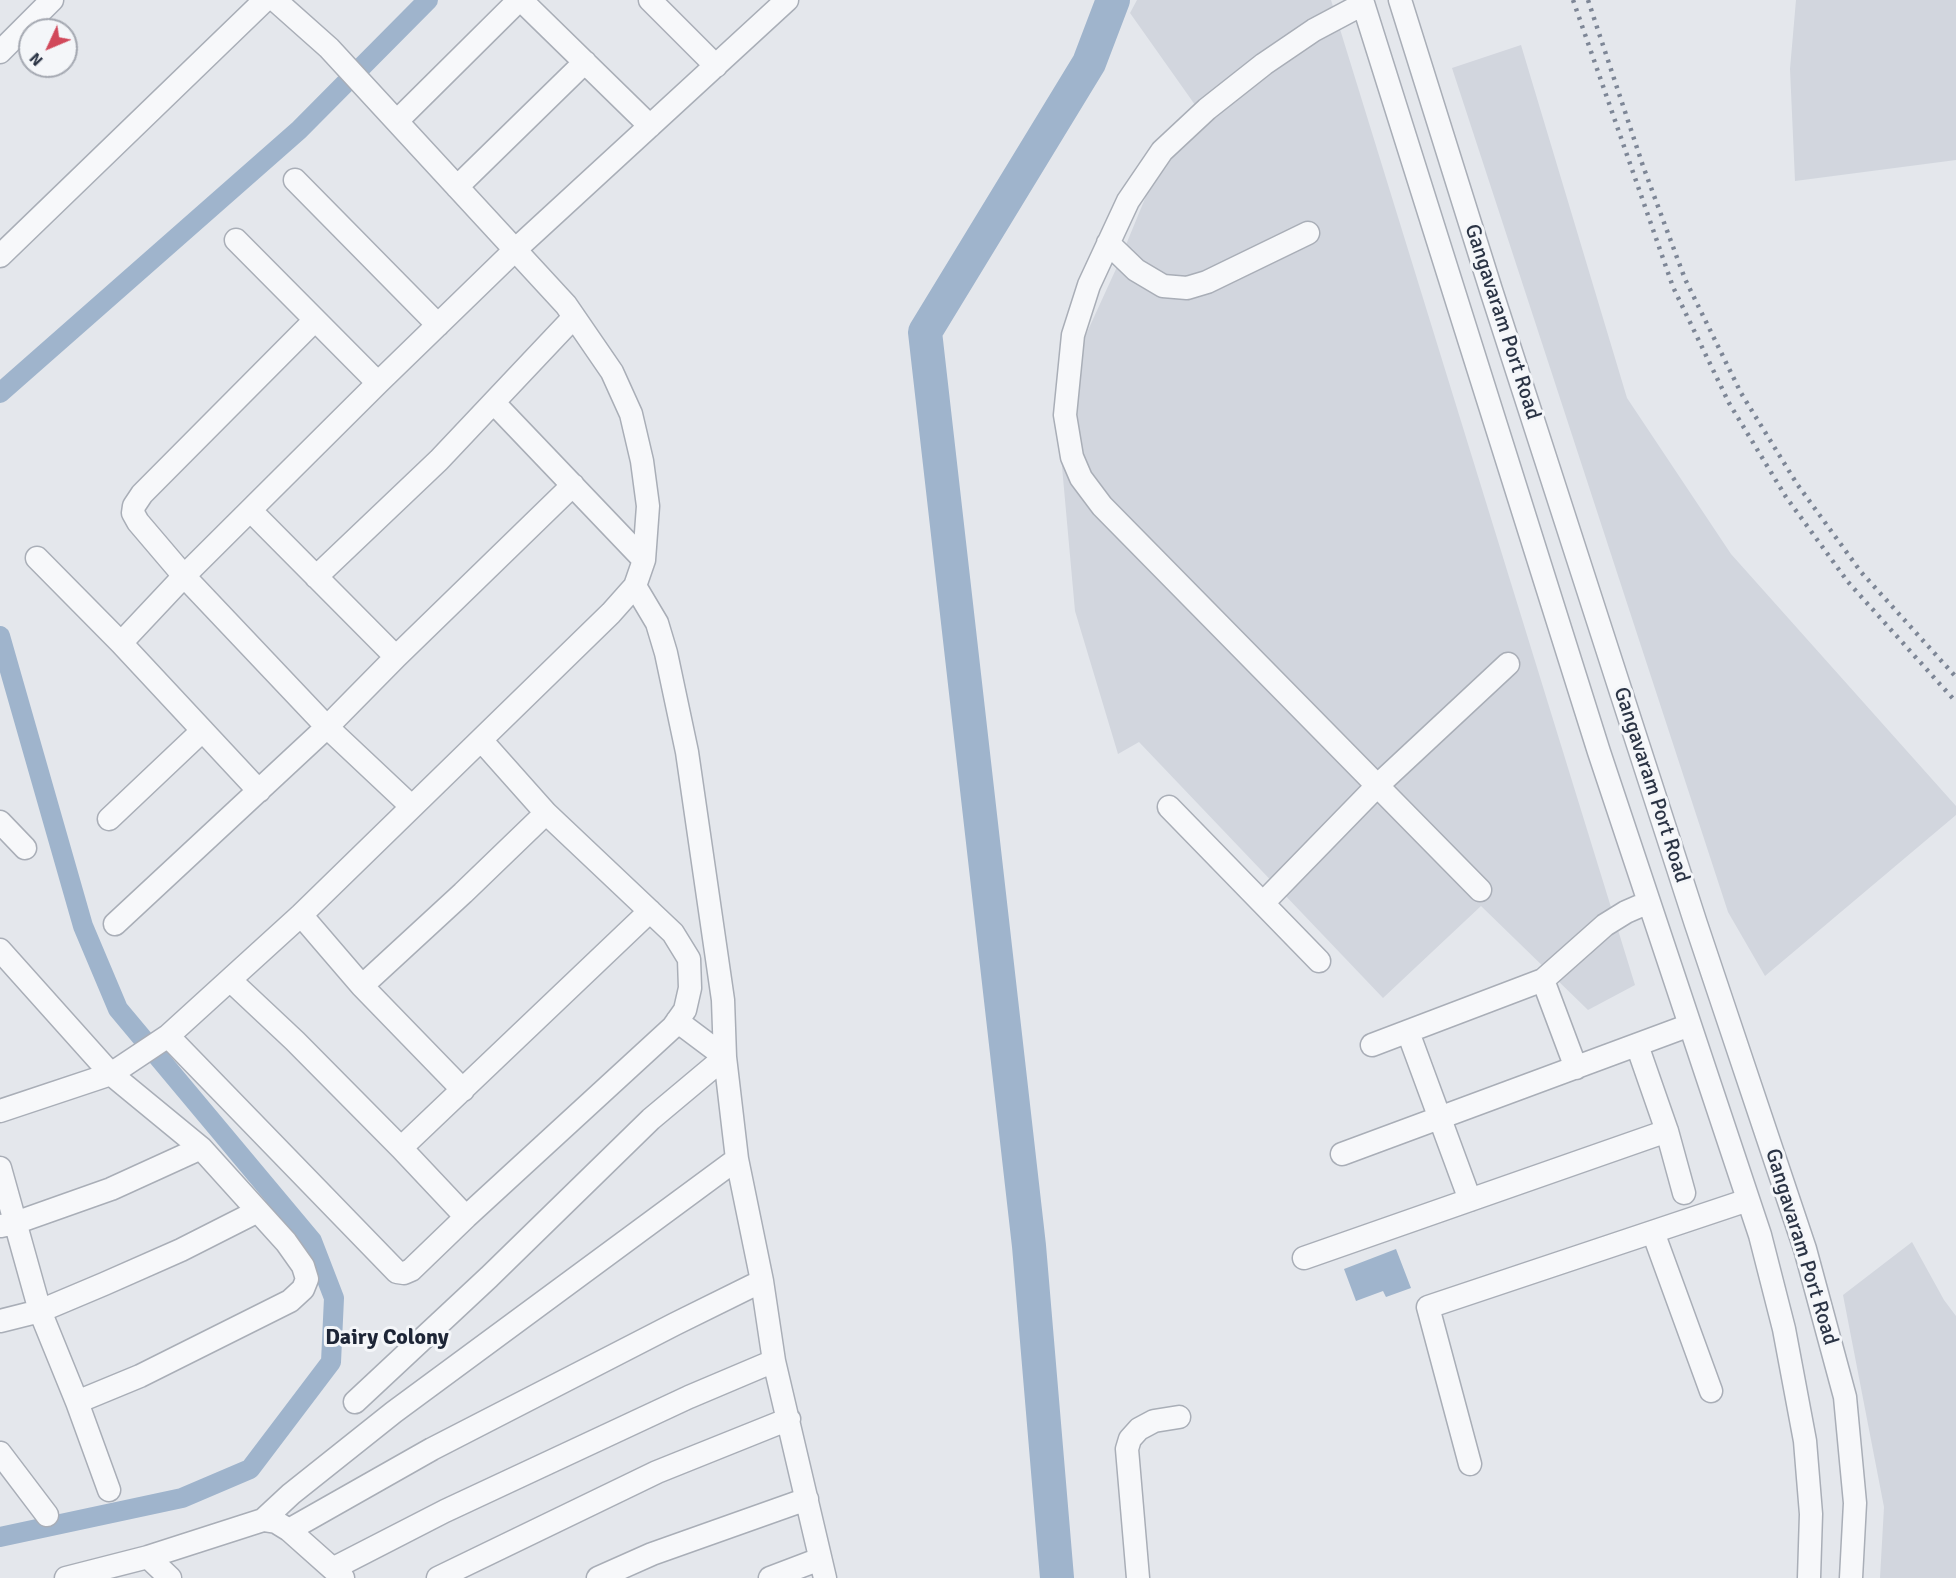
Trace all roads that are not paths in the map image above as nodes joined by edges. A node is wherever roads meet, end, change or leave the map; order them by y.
1 (52, 0) edge
2 (266, 0) edge
3 (274, 0) edge
4 (520, 0) edge
5 (650, 0) edge
6 (1400, 0) edge
7 (1363, 2) edge
8 (777, 4) edge
9 (0, 52) edge
10 (585, 62) junction
11 (716, 66) junction
12 (397, 121) junction
13 (651, 126) junction
14 (295, 180) dead end
15 (457, 187) junction
16 (1308, 233) dead end
17 (236, 240) dead end
18 (1108, 243) junction
19 (515, 250) junction
20 (0, 256) edge
21 (574, 317) junction
22 (315, 320) junction
23 (438, 325) junction
24 (378, 383) junction
25 (494, 403) junction
26 (573, 485) junction
27 (251, 511) junction
28 (37, 558) dead end
29 (644, 560) junction
30 (184, 576) junction
31 (316, 577) junction
32 (635, 586) junction
33 (121, 643) junction
34 (396, 657) junction
35 (1508, 664) dead end
36 (327, 727) junction
37 (202, 730) junction
38 (481, 740) junction
39 (1377, 786) junction
40 (259, 791) junction
41 (411, 806) junction
42 (1169, 807) dead end
43 (546, 813) junction
44 (109, 819) dead end
45 (0, 822) edge
46 (25, 848) dead end
47 (1480, 890) dead end
48 (1649, 902) junction
49 (1263, 903) junction
50 (650, 911) junction
51 (301, 915) junction
52 (115, 924) dead end
53 (0, 950) edge
54 (1319, 961) dead end
55 (230, 980) junction
56 (1543, 980) junction
57 (362, 986) junction
58 (677, 1021) junction
59 (1690, 1025) junction
60 (1408, 1032) junction
61 (168, 1036) junction
62 (1372, 1045) dead end
63 (1637, 1045) junction
64 (725, 1057) junction
65 (1575, 1068) junction
66 (111, 1074) junction
67 (463, 1090) junction
68 (0, 1111) edge
69 (1440, 1118) junction
70 (1667, 1131) junction
71 (201, 1148) junction
72 (401, 1148) junction
73 (1342, 1154) dead end
74 (737, 1159) junction
75 (0, 1168) edge
76 (1684, 1193) dead end
77 (1470, 1200) junction
78 (1748, 1200) junction
79 (258, 1211) junction
80 (466, 1217) junction
81 (8, 1225) edge
82 (1653, 1232) junction
83 (1304, 1258) dead end
84 (762, 1281) junction
85 (40, 1311) junction
86 (0, 1321) edge
87 (774, 1361) junction
88 (1711, 1391) dead end
89 (78, 1402) junction
90 (356, 1402) dead end
91 (1179, 1417) dead end
92 (789, 1419) junction
93 (0, 1452) edge
94 (1470, 1464) dead end
95 (109, 1490) dead end
96 (807, 1499) junction
97 (47, 1515) dead end
98 (263, 1520) junction
99 (289, 1530) junction
100 (148, 1557) junction
101 (822, 1569) edge
102 (339, 1573) edge
103 (66, 1578) edge
104 (170, 1578) edge
105 (438, 1578) edge
106 (598, 1578) edge
107 (770, 1578) edge
108 (1138, 1578) edge
109 (1809, 1578) edge
110 (1851, 1578) edge

1 - 9 street
2 - 20 street
3 - 12 street
4 - 10 street
4 - 12 street
5 - 11 street
6 - 110 street, Gangavaram Port Road
7 - 18 street
7 - 48 street, Gangavaram Port Road
8 - 11 street
10 - 13 street
10 - 15 street
11 - 13 street
12 - 15 street
13 - 19 street
14 - 23 street
15 - 19 street
16 - 18 street
17 - 22 street
18 - 39 street
19 - 21 street
19 - 23 street
21 - 25 street
21 - 29 street
22 - 24 street
22 - 30 street
23 - 24 street
24 - 27 street
25 - 26 street
25 - 31 street
26 - 29 street
26 - 34 street
27 - 30 street
27 - 31 street
28 - 33 street
29 - 32 street
30 - 33 street
30 - 36 street
31 - 34 street
32 - 38 street
32 - 64 street
33 - 37 street
34 - 36 street
35 - 39 street
36 - 40 street
36 - 41 street
37 - 40 street
37 - 44 street
38 - 41 street
38 - 43 street
39 - 47 street
39 - 49 street
40 - 52 street
41 - 51 street
42 - 49 street
43 - 50 street
43 - 57 street
45 - 46 street
48 - 56 street
48 - 59 street, Gangavaram Port Road
49 - 54 street
50 - 58 street
50 - 67 street
51 - 55 street
51 - 57 street
53 - 66 street
55 - 61 street
55 - 72 street
56 - 60 street
56 - 65 street
57 - 67 street
58 - 64 street
58 - 80 street
59 - 63 street
59 - 78 street, Gangavaram Port Road
60 - 62 street
60 - 69 street
61 - 66 street
61 - 80 street
63 - 65 street
63 - 70 street
64 - 74 street
64 - 90 street
65 - 69 street
66 - 68 street
66 - 71 street
67 - 72 street
69 - 73 street
69 - 77 street
70 - 76 street
70 - 77 street
71 - 79 street
71 - 81 street
72 - 80 street
74 - 84 street
74 - 98 street
75 - 81 street
77 - 83 street
78 - 82 street
78 - 109 street, Gangavaram Port Road
79 - 85 street
79 - 89 street
81 - 85 street
82 - 88 street
82 - 94 street
84 - 87 street
84 - 99 street
85 - 86 street
85 - 89 street
87 - 92 street
87 - 102 street
89 - 95 street
91 - 108 street
92 - 96 street
92 - 105 street
93 - 97 street
96 - 101 street
96 - 106 street
98 - 99 street
98 - 100 street
99 - 102 street
100 - 103 street
100 - 104 street
101 - 107 street

